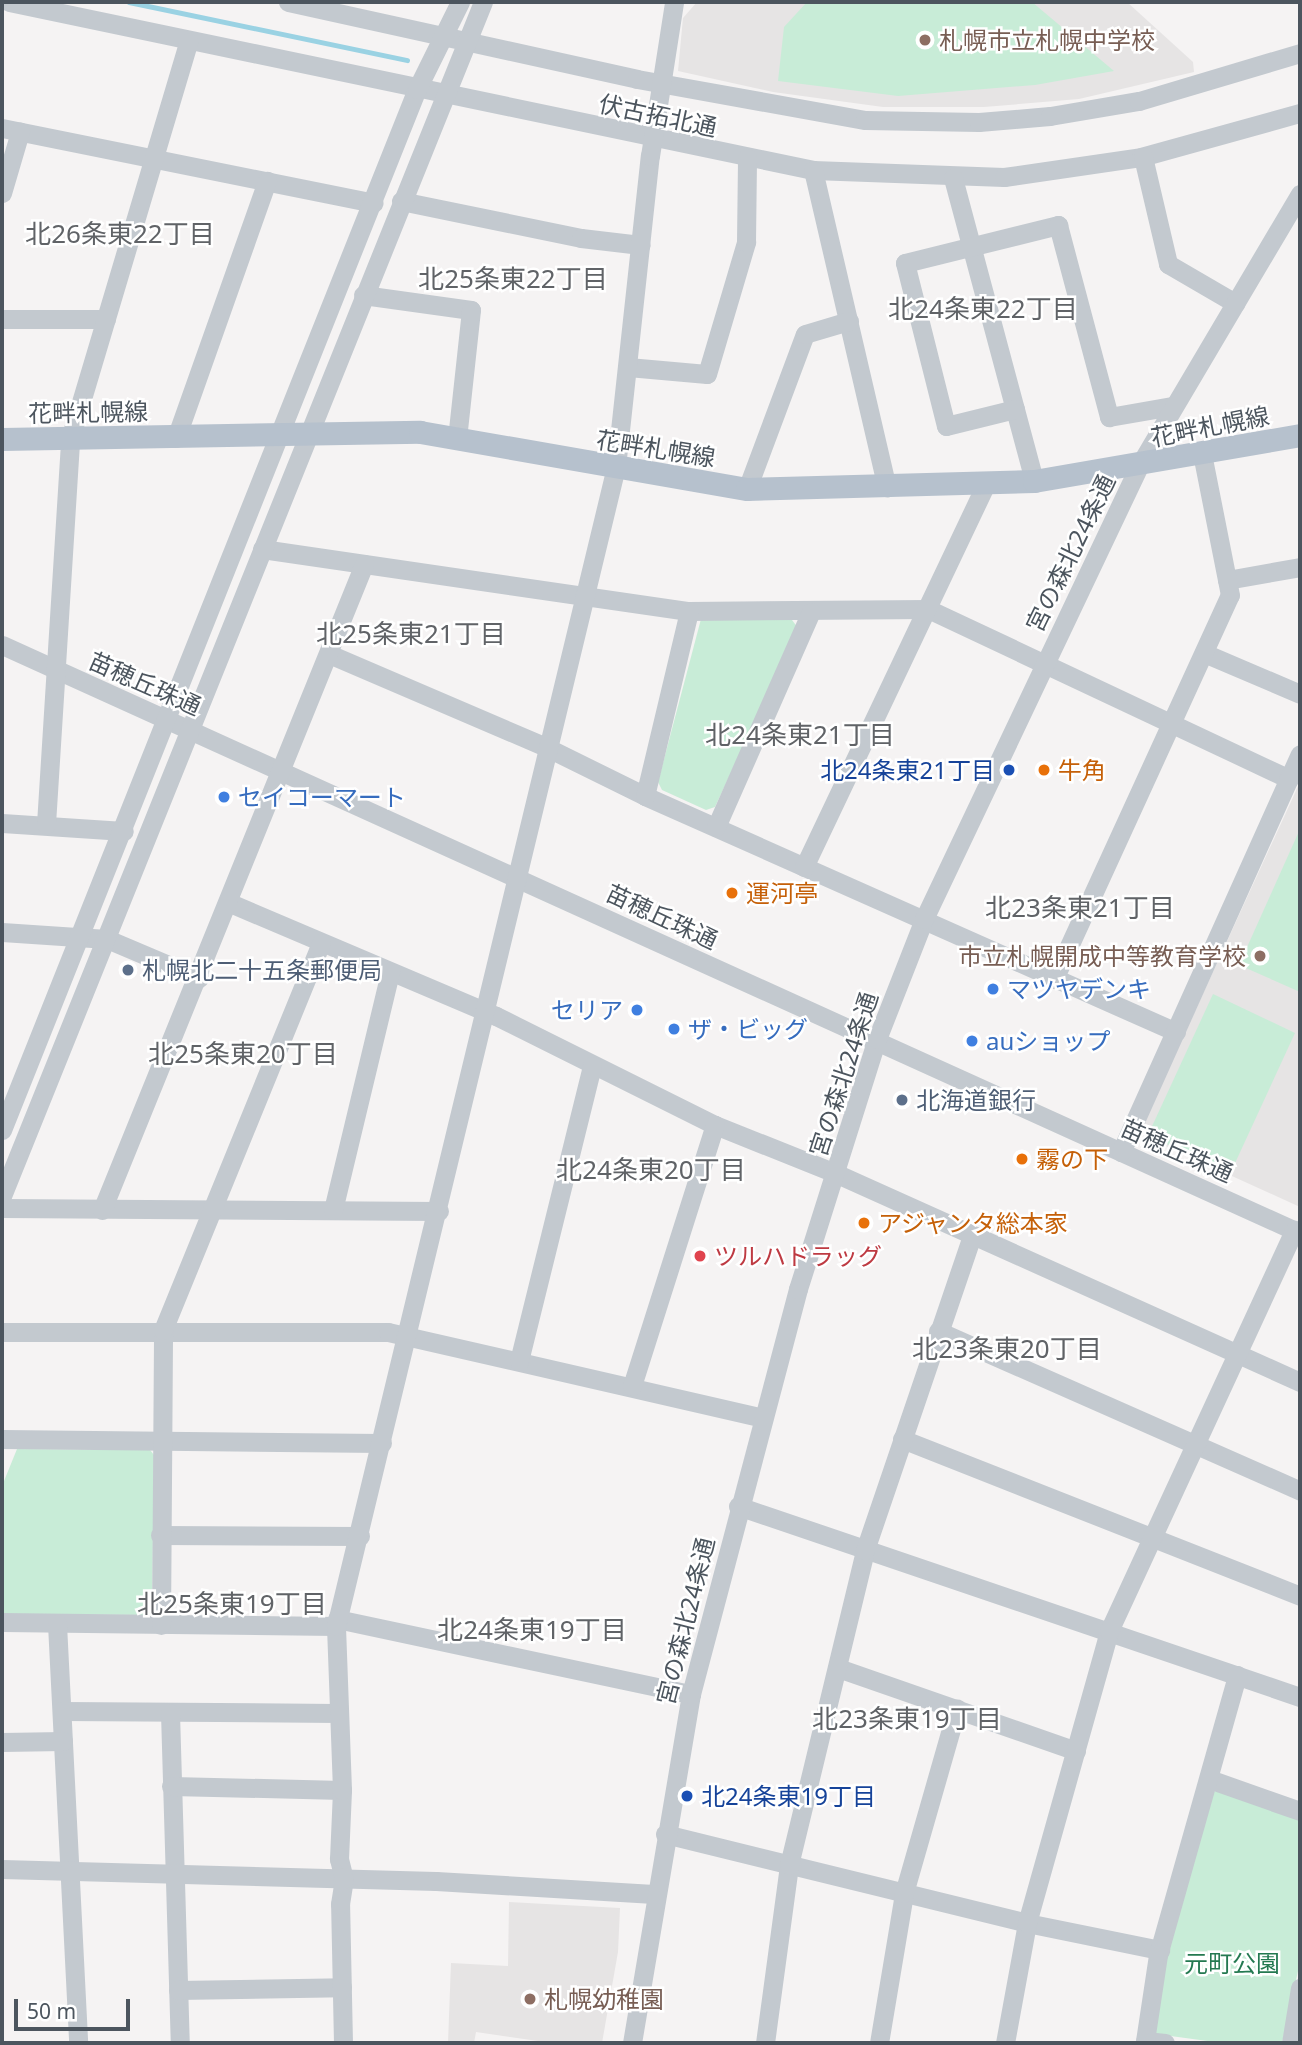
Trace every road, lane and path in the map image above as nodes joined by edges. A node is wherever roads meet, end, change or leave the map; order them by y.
1 (9, 2) edge
2 (288, 2) edge
3 (460, 2) edge
4 (483, 2) edge
5 (671, 2) edge
6 (441, 36) junction
7 (188, 42) junction
8 (466, 43) junction
9 (1300, 53) edge
10 (661, 81) junction
11 (417, 89) junction
12 (445, 94) junction
13 (1300, 113) edge
14 (11, 130) edge
15 (653, 139) junction
16 (154, 157) junction
17 (1143, 157) junction
18 (747, 158) junction
19 (813, 170) junction
20 (953, 178) junction
21 (267, 181) junction
22 (2, 193) edge
23 (1300, 194) edge
24 (401, 201) junction
25 (373, 203) junction
26 (1293, 223) edge
27 (970, 244) junction
28 (641, 245) junction
29 (363, 295) junction
30 (1235, 303) junction
31 (2, 319) edge
32 (106, 319) junction
33 (849, 321) junction
34 (628, 367) junction
35 (1172, 406) junction
36 (1016, 409) junction
37 (1300, 435) edge
38 (281, 436) junction
39 (305, 436) junction
40 (176, 438) junction
41 (2, 439) edge
42 (70, 439) junction
43 (457, 439) junction
44 (1202, 454) junction
45 (1139, 466) junction
46 (616, 467) junction
47 (1034, 481) junction
48 (985, 485) junction
49 (887, 487) junction
50 (747, 489) junction
51 (262, 549) junction
52 (365, 564) junction
53 (1300, 567) edge
54 (1227, 580) junction
55 (586, 593) junction
56 (928, 609) junction
57 (689, 611) junction
58 (811, 612) junction
59 (2, 645) edge
60 (1203, 653) junction
61 (329, 654) junction
62 (1044, 665) junction
63 (55, 669) junction
64 (1300, 694) edge
65 (168, 720) junction
66 (1171, 721) junction
67 (192, 731) junction
68 (548, 748) junction
69 (1300, 754) edge
70 (283, 772) junction
71 (1289, 779) junction
72 (645, 796) junction
73 (2, 823) edge
74 (46, 824) junction
75 (716, 827) junction
76 (124, 831) junction
77 (804, 867) junction
78 (517, 876) junction
79 (230, 903) junction
80 (924, 919) junction
81 (2, 932) edge
82 (80, 937) junction
83 (107, 939) junction
84 (321, 943) junction
85 (390, 972) junction
86 (199, 978) junction
87 (1054, 979) junction
88 (485, 1011) junction
89 (1175, 1032) junction
90 (877, 1039) junction
91 (592, 1066) junction
92 (7, 1104) edge
93 (715, 1125) junction
94 (2, 1130) edge
95 (1121, 1152) junction
96 (835, 1173) junction
97 (2, 1196) edge
98 (2, 1208) edge
99 (102, 1210) junction
100 (212, 1210) junction
101 (333, 1210) junction
102 (439, 1212) junction
103 (1297, 1231) edge
104 (972, 1235) junction
105 (163, 1330) junction
106 (938, 1331) junction
107 (2, 1332) edge
108 (409, 1335) junction
109 (1235, 1352) junction
110 (519, 1361) junction
111 (1300, 1382) edge
112 (632, 1386) junction
113 (763, 1418) junction
114 (161, 1440) junction
115 (902, 1440) junction
116 (382, 1443) junction
117 (4, 1445) edge
118 (1193, 1445) junction
119 (1300, 1491) edge
120 (738, 1506) junction
121 (160, 1535) junction
122 (360, 1536) junction
123 (1151, 1538) junction
124 (865, 1550) junction
125 (1300, 1595) edge
126 (2, 1622) edge
127 (336, 1623) junction
128 (57, 1624) junction
129 (161, 1625) junction
130 (1109, 1631) junction
131 (838, 1668) junction
132 (1237, 1675) junction
133 (691, 1694) junction
134 (1300, 1697) edge
135 (957, 1708) junction
136 (62, 1711) junction
137 (170, 1713) junction
138 (337, 1713) junction
139 (63, 1741) junction
140 (2, 1742) edge
141 (1076, 1751) junction
142 (1209, 1779) junction
143 (171, 1786) junction
144 (342, 1790) junction
145 (1300, 1811) edge
146 (665, 1834) junction
147 (789, 1865) junction
148 (2, 1869) edge
149 (70, 1870) junction
150 (174, 1874) junction
151 (344, 1879) junction
152 (904, 1893) junction
153 (654, 1894) junction
154 (1027, 1923) junction
155 (1160, 1950) junction
156 (342, 1987) junction
157 (1300, 1988) edge
158 (178, 1990) junction
159 (78, 2043) edge
160 (180, 2043) edge
161 (343, 2043) edge
162 (632, 2043) edge
163 (765, 2043) edge
164 (879, 2043) edge
165 (1005, 2043) edge
166 (1165, 2043) edge
167 (1290, 2043) edge

1 - 7 street, 伏古拓北通
2 - 6 street, 伏古拓北通
3 - 6 street
4 - 8 street
5 - 10 street
6 - 8 street, 伏古拓北通
6 - 11 street
7 - 11 street, 伏古拓北通
7 - 16 street
8 - 10 street, 伏古拓北通
8 - 12 street
9 - 10 street, 伏古拓北通
10 - 15 street
11 - 12 street, 伏古拓北通
11 - 25 street
12 - 15 street, 伏古拓北通
12 - 24 street
13 - 17 street, 伏古拓北通
14 - 16 street
14 - 22 street
15 - 18 street, 伏古拓北通
15 - 28 street
16 - 21 street
16 - 32 street
17 - 20 street, 伏古拓北通
17 - 30 street
18 - 19 street, 伏古拓北通
18 - 34 street
19 - 20 street, 伏古拓北通
19 - 33 street
20 - 27 street
21 - 25 street
21 - 40 street
23 - 26 street, 宮の森北24条通
24 - 28 street
24 - 29 street
25 - 38 street
26 - 30 street, 宮の森北24条通
27 - 35 street
27 - 36 street
27 - 36 street
28 - 34 street
29 - 39 street
29 - 43 street
30 - 35 street, 宮の森北24条通
31 - 32 street
32 - 42 street
33 - 49 street
33 - 50 street
34 - 46 street
35 - 45 street, 宮の森北24条通
36 - 47 street
37 - 44 main road, 花畔札幌線
38 - 39 main road, 花畔札幌線
38 - 40 main road, 花畔札幌線
38 - 65 street
39 - 43 main road, 花畔札幌線
39 - 51 street
40 - 42 main road, 花畔札幌線
41 - 42 main road, 花畔札幌線
42 - 63 street
43 - 46 main road, 花畔札幌線
44 - 45 main road, 花畔札幌線
44 - 54 street
45 - 47 main road, 花畔札幌線
45 - 62 street, 宮の森北24条通
46 - 50 main road, 花畔札幌線
46 - 55 street
47 - 48 main road, 花畔札幌線
48 - 49 main road, 花畔札幌線
48 - 56 street
49 - 50 main road, 花畔札幌線
51 - 52 street
51 - 67 street
52 - 55 street
52 - 61 street
53 - 54 street
54 - 60 street
55 - 57 street
55 - 68 street
56 - 58 street
56 - 62 street
56 - 77 street
57 - 58 street
57 - 72 street
58 - 75 street
59 - 63 street, 苗穂丘珠通
60 - 64 street
60 - 66 street
61 - 68 street
61 - 70 street
62 - 66 street
62 - 80 street, 宮の森北24条通
63 - 65 street, 苗穂丘珠通
63 - 74 street
65 - 67 street, 苗穂丘珠通
65 - 76 street
66 - 71 street
66 - 87 street
67 - 70 street, 苗穂丘珠通
67 - 83 street
68 - 72 street
68 - 78 street
69 - 71 street
70 - 78 street, 苗穂丘珠通
70 - 79 street
71 - 89 street
72 - 75 street
73 - 74 street
74 - 76 street
75 - 77 street
76 - 82 street
77 - 80 street
78 - 88 street
78 - 90 street, 苗穂丘珠通
79 - 84 street
79 - 86 street
80 - 87 street
80 - 90 street, 宮の森北24条通
81 - 82 street
82 - 83 street
82 - 92 street
83 - 86 street
83 - 97 street
84 - 85 street
84 - 100 street
85 - 88 street
85 - 101 street
86 - 99 street
87 - 89 street
88 - 91 street
88 - 102 street
89 - 95 street
90 - 95 street, 苗穂丘珠通
90 - 96 street, 宮の森北24条通
91 - 93 street
91 - 110 street
92 - 94 street
93 - 96 street
93 - 112 street
95 - 103 street, 苗穂丘珠通
96 - 104 street
96 - 113 street, 宮の森北24条通
98 - 99 street
99 - 100 street
100 - 101 street
100 - 105 street
101 - 102 street
102 - 108 street
103 - 109 street
104 - 106 street
104 - 109 street
105 - 107 street
105 - 108 street
105 - 114 street
106 - 115 street
106 - 118 street
108 - 110 street
108 - 116 street
109 - 111 street
109 - 118 street
110 - 112 street
112 - 113 street
113 - 120 street, 宮の森北24条通
114 - 116 street
114 - 117 street
114 - 121 street
115 - 123 street
115 - 124 street
116 - 122 street
118 - 119 street
118 - 123 street
120 - 124 street
120 - 133 street, 宮の森北24条通
121 - 122 street
121 - 129 street
122 - 127 street
123 - 125 street
123 - 130 street
124 - 130 street
124 - 131 street
126 - 128 street
127 - 129 street
127 - 133 street
127 - 138 street
128 - 129 street
128 - 136 street
130 - 132 street
130 - 141 street
131 - 135 street
131 - 147 street
132 - 134 street
132 - 142 street
133 - 146 street, 宮の森北24条通
135 - 141 street
135 - 152 street
136 - 137 street
136 - 139 street
137 - 138 street
137 - 143 street
138 - 144 street
139 - 140 street
139 - 149 street
141 - 154 street
142 - 145 street
142 - 155 street
143 - 144 street
143 - 150 street
144 - 151 street
146 - 147 street
146 - 153 street, 宮の森北24条通
147 - 152 street
147 - 163 street
148 - 149 street
149 - 150 street
149 - 159 street
150 - 151 street
150 - 158 street
151 - 153 street
151 - 156 street
152 - 154 street
152 - 164 street
153 - 162 street, 宮の森北24条通
154 - 155 street
154 - 165 street
155 - 166 street
156 - 158 street
156 - 161 street
157 - 167 street
158 - 160 street

